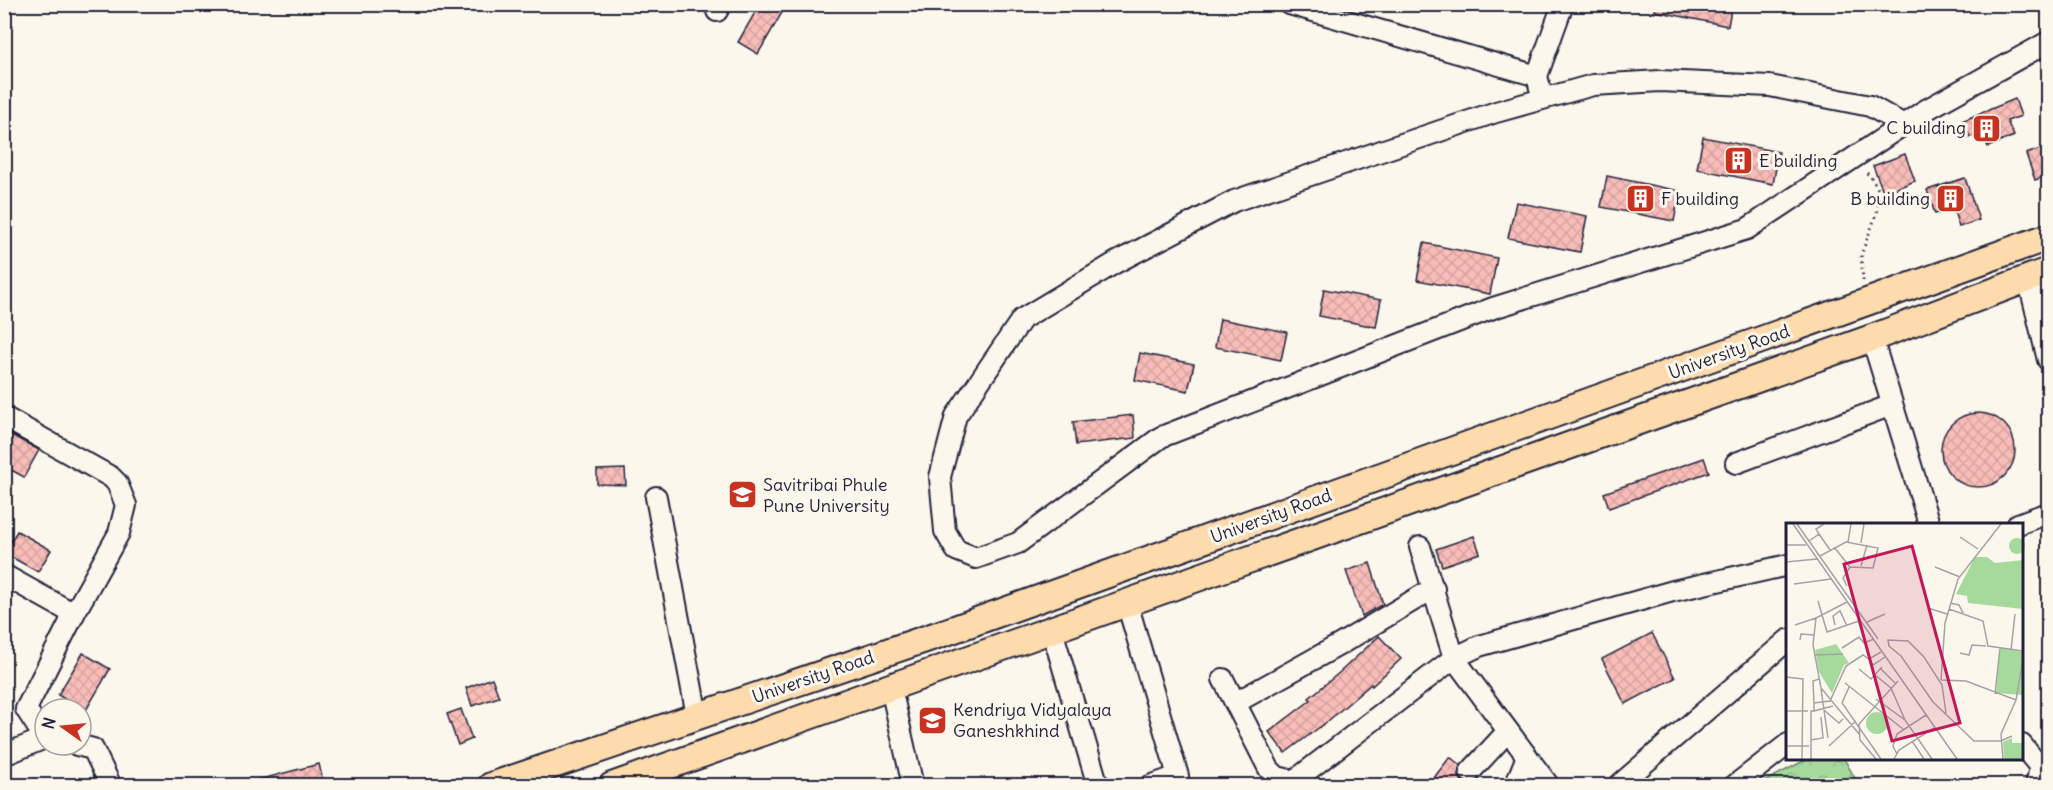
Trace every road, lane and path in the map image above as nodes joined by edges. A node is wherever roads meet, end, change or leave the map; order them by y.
1 (1289, 4) edge
2 (1563, 4) edge
3 (2049, 42) edge
4 (1537, 76) junction
5 (1542, 99) junction
6 (1904, 124) junction
7 (1845, 164) junction
8 (2049, 237) edge
9 (2038, 274) edge
10 (1867, 302) junction
11 (1872, 338) junction
12 (2049, 360) edge
13 (1892, 405) junction
14 (4, 417) edge
15 (1736, 463) dead end
16 (656, 497) dead end
17 (2049, 513) edge
18 (1928, 523) edge
19 (2023, 523) edge
20 (1420, 547) dead end
21 (1786, 565) edge
22 (4, 575) edge
23 (1434, 588) junction
24 (1127, 603) junction
25 (74, 614) junction
26 (1052, 630) junction
27 (1786, 642) edge
28 (1454, 658) junction
29 (1223, 679) dead end
30 (891, 688) junction
31 (1235, 703) junction
32 (697, 716) junction
33 (33, 720) edge
34 (1508, 731) junction
35 (33, 742) edge
36 (1786, 746) edge
37 (2023, 746) edge
38 (93, 749) edge
39 (4, 754) edge
40 (1527, 756) junction
41 (1470, 772) dead end
42 (2042, 774) edge
43 (656, 778) edge
44 (1296, 783) edge
45 (111, 786) edge
46 (491, 786) edge
47 (612, 786) edge
48 (913, 786) edge
49 (1098, 786) edge
50 (1150, 786) edge
51 (1515, 786) edge
52 (1549, 786) edge
53 (1618, 786) edge
54 (1734, 786) edge

1 - 4 street
2 - 4 street
3 - 6 street
4 - 5 street
5 - 6 street
5 - 7 street
6 - 7 street
7 - 10 path
8 - 10 main road, University Road
9 - 11 main road, University Road
9 - 12 street
10 - 32 main road, University Road
11 - 13 street
11 - 24 main road, University Road
13 - 15 street
13 - 18 street
14 - 25 street
16 - 32 street
17 - 19 street
20 - 23 street
21 - 28 street
22 - 25 street
23 - 28 street
23 - 31 street
24 - 26 main road, University Road
24 - 50 street
25 - 33 street
26 - 30 main road, University Road
26 - 49 street
27 - 53 street
28 - 34 street
28 - 44 street
29 - 31 street
30 - 43 main road, University Road
30 - 48 street
31 - 44 street
32 - 46 main road, University Road
34 - 40 street
34 - 41 street
35 - 39 street
36 - 54 street
37 - 42 street
38 - 45 street
40 - 51 street
40 - 52 street
43 - 47 main road, University Road

